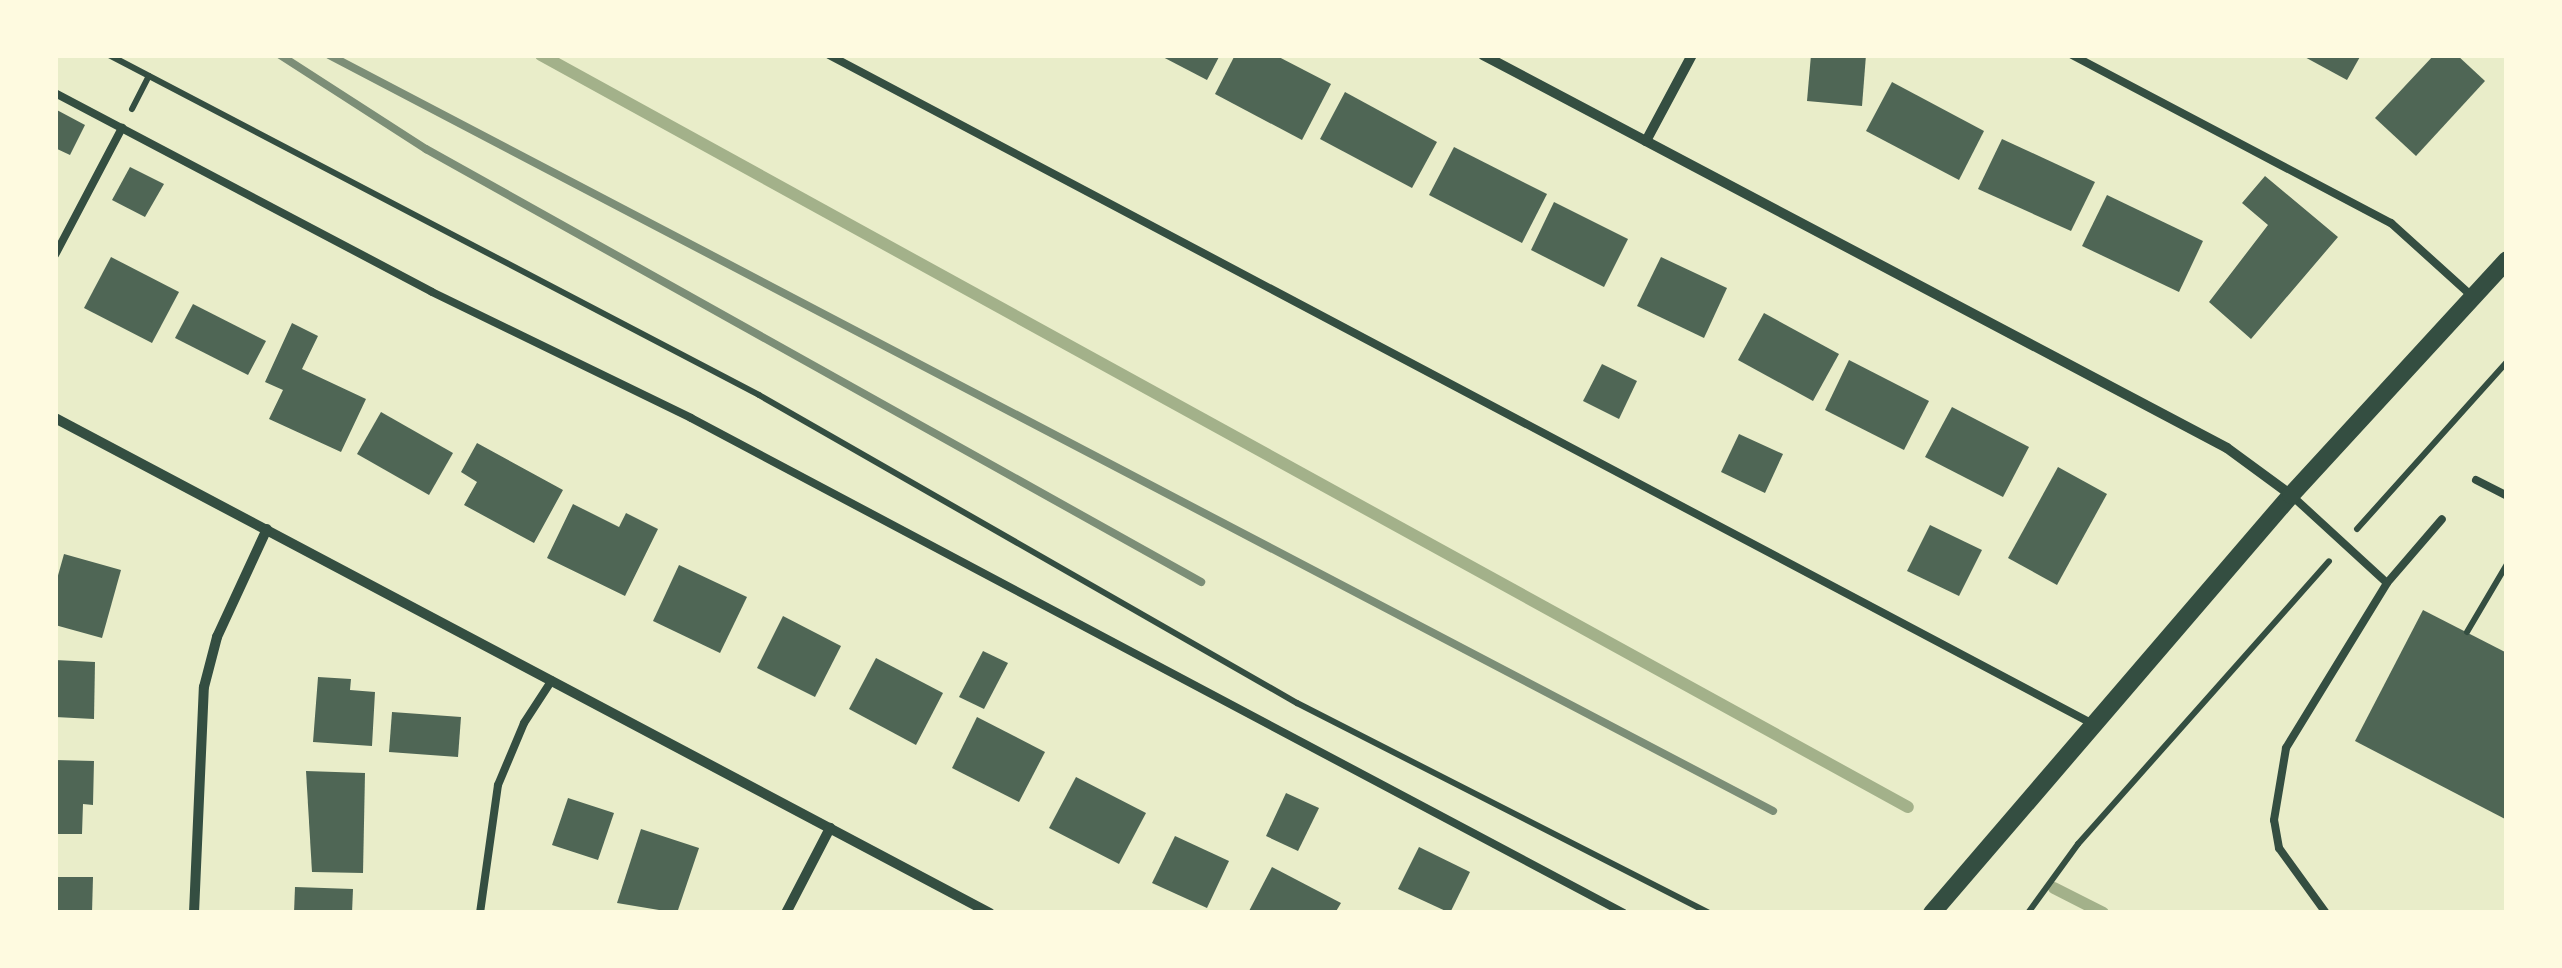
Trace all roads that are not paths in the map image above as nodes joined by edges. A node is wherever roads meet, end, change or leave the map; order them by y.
1 (829, 55) edge
2 (1483, 55) edge
3 (1692, 55) edge
4 (2072, 55) edge
5 (55, 93) edge
6 (122, 128) junction
7 (1646, 142) junction
8 (55, 255) edge
9 (2507, 260) edge
10 (2474, 297) junction
11 (55, 418) edge
12 (2476, 480) dead end
13 (2291, 495) junction
14 (2507, 496) edge
15 (2442, 519) dead end
16 (266, 528) junction
17 (2386, 583) junction
18 (552, 680) junction
19 (2093, 724) junction
20 (830, 828) junction
21 (194, 913) edge
22 (480, 913) edge
23 (786, 913) edge
24 (990, 913) edge
25 (1624, 913) edge
26 (1932, 913) edge
27 (2326, 913) edge

1 - 19 lane
2 - 7 street
3 - 7 street
4 - 10 lane
5 - 6 lane
6 - 8 lane
6 - 25 lane
7 - 13 street
9 - 10 street
10 - 13 street
11 - 16 street
12 - 14 lane
13 - 17 lane
13 - 19 street
15 - 17 lane
16 - 18 street
16 - 21 street
17 - 27 lane
18 - 20 street
18 - 22 lane
19 - 26 street
20 - 23 street
20 - 24 street

